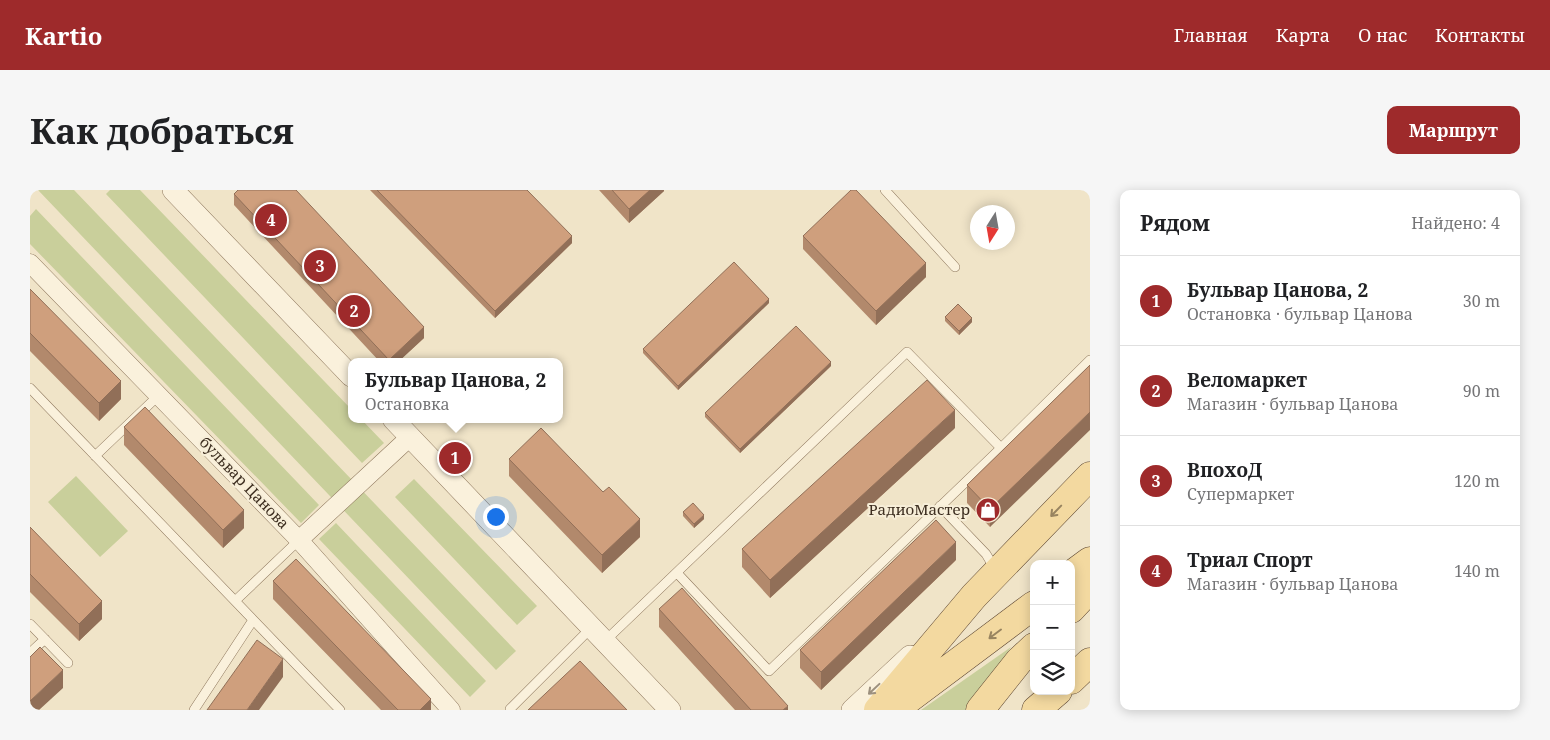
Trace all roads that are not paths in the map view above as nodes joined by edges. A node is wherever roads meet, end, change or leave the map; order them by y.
1 (173, 190) edge
2 (885, 190) edge
3 (30, 263) edge
4 (955, 267) dead end
5 (1090, 360) edge
6 (348, 373) edge
7 (30, 388) edge
8 (159, 395) junction
9 (397, 423) edge
10 (410, 437) junction
11 (1001, 448) junction
12 (95, 456) junction
13 (1090, 476) edge
14 (940, 506) junction
15 (299, 540) junction
16 (1090, 561) edge
17 (997, 571) junction
18 (1075, 572) edge
19 (676, 573) junction
20 (1090, 589) edge
21 (974, 596) junction
22 (235, 601) junction
23 (1033, 605) edge
24 (1075, 605) edge
25 (254, 620) junction
26 (30, 624) edge
27 (599, 634) junction
28 (45, 639) junction
29 (1031, 650) edge
30 (30, 653) edge
31 (1090, 662) edge
32 (68, 663) dead end
33 (1075, 676) edge
34 (1053, 695) edge
35 (510, 709) dead end
36 (194, 710) edge
37 (340, 710) edge
38 (452, 710) edge
39 (670, 710) edge
40 (852, 710) edge
41 (878, 710) edge
42 (894, 710) edge
43 (980, 710) edge
44 (1036, 710) edge

1 - 6 street
2 - 4 lane
3 - 8 street, бульвар Цанова
5 - 11 lane
7 - 12 lane
8 - 12 lane
8 - 15 street, бульвар Цанова
9 - 10 street
10 - 15 street
10 - 27 street
11 - 14 lane
11 - 19 lane
12 - 22 lane
13 -> 17 main road
14 - 17 lane
14 - 19 lane
15 - 22 lane
15 - 38 street, бульвар Цанова
16 - 18 main road
17 - 21 main road
19 - 27 lane
20 - 24 main road
21 -> 40 street
21 - 41 main road
22 - 25 lane
23 -> 42 main road
25 - 36 lane
25 - 37 lane
26 - 28 lane
27 - 35 lane
27 - 39 street
28 - 30 lane
28 - 32 lane
29 - 43 main road
31 - 33 main road
34 - 44 main road

